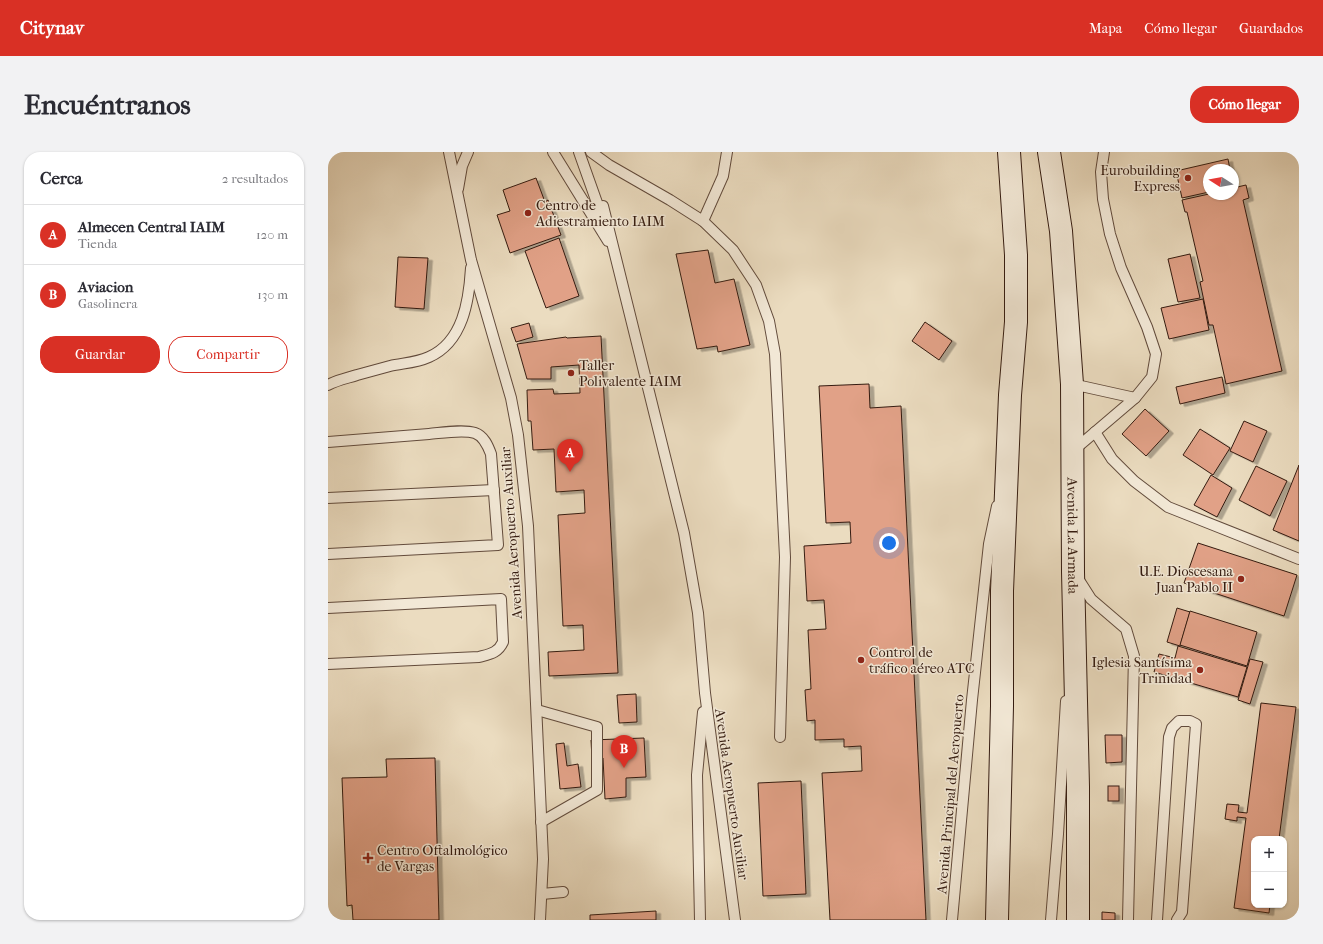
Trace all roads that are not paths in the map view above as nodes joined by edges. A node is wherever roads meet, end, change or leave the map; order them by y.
1 (449, 152) edge
2 (468, 152) edge
3 (553, 152) edge
4 (579, 152) edge
5 (591, 152) edge
6 (727, 152) edge
7 (1009, 152) edge
8 (1049, 152) edge
9 (1104, 152) edge
10 (457, 196) junction
11 (603, 206) dead end
12 (703, 221) junction
13 (613, 250) junction
14 (471, 260) junction
15 (1072, 384) junction
16 (328, 385) edge
17 (1135, 398) junction
18 (1095, 432) junction
19 (328, 442) edge
20 (1073, 450) junction
21 (1007, 457) junction
22 (494, 490) junction
23 (328, 498) edge
24 (328, 554) edge
25 (1299, 559) edge
26 (1073, 572) junction
27 (328, 608) edge
28 (328, 664) edge
29 (705, 693) junction
30 (536, 710) junction
31 (780, 737) dead end
32 (541, 822) junction
33 (563, 892) dead end
34 (542, 894) junction
35 (540, 920) edge
36 (700, 920) edge
37 (735, 920) edge
38 (952, 920) edge
39 (997, 920) edge
40 (1051, 920) edge
41 (1078, 920) edge
42 (1128, 920) edge
43 (1157, 920) edge
44 (1177, 920) edge

1 - 10 lane, Avenida Aeropuerto Auxiliar
2 - 10 lane
3 - 13 lane
4 - 13 lane, Avenida Aeropuerto Auxiliar
5 - 12 lane
6 - 12 lane
7 - 21 main road
8 - 15 main road, Avenida La Armada
9 - 17 lane
10 - 14 lane, Avenida Aeropuerto Auxiliar
11 - 13 lane, Avenida Aeropuerto Auxiliar
12 - 31 lane
13 - 29 lane, Avenida Aeropuerto Auxiliar
14 - 16 lane
14 - 30 lane, Avenida Aeropuerto Auxiliar
15 - 17 lane
15 - 20 main road, Avenida La Armada
17 - 18 lane
18 - 20 lane
18 - 25 lane
19 - 22 lane
20 - 26 main road, Avenida La Armada
21 - 38 lane, Avenida Principal del Aeropuerto
21 - 39 main road
22 - 23 lane
22 - 24 lane
26 - 40 lane
26 - 41 main road, Avenida La Armada
26 - 42 lane
27 - 28 lane
29 - 36 lane
29 - 37 lane, Avenida Aeropuerto Auxiliar
30 - 32 lane, Avenida Aeropuerto Auxiliar
30 - 32 lane
32 - 34 lane, Avenida Aeropuerto Auxiliar
33 - 34 lane
34 - 35 lane, Avenida Aeropuerto Auxiliar
43 - 44 lane

